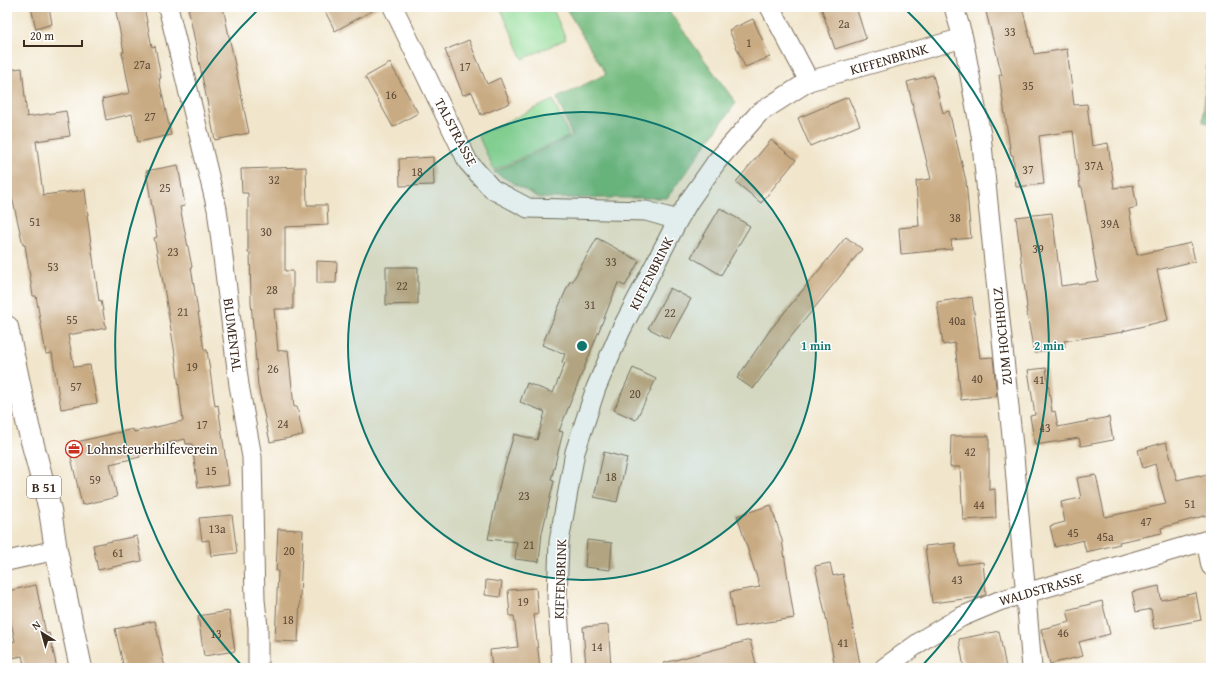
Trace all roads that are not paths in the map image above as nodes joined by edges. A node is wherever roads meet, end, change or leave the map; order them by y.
1 (168, 7) edge
2 (394, 7) edge
3 (770, 7) edge
4 (954, 7) edge
5 (963, 38) junction
6 (809, 81) junction
7 (678, 220) junction
8 (7, 327) edge
9 (1208, 540) edge
10 (56, 550) junction
11 (7, 561) edge
12 (1211, 566) edge
13 (1026, 593) junction
14 (81, 668) edge
15 (258, 668) edge
16 (562, 668) edge
17 (884, 668) edge
18 (1032, 668) edge

1 - 15 street, BLUMENTAL
2 - 7 street, TALSTRASSE
3 - 6 street
4 - 5 street, ZUM HOCHHOLZ
5 - 6 street, KIFFENBRINK
5 - 13 street, ZUM HOCHHOLZ
6 - 7 street, KIFFENBRINK
7 - 16 street, KIFFENBRINK
8 - 10 main road, B 51
9 - 12 street
9 - 13 street, WALDSTRASSE
10 - 11 street
10 - 14 main road, B 51
13 - 17 street, WALDSTRASSE
13 - 18 street, ZUM HOCHHOLZ

